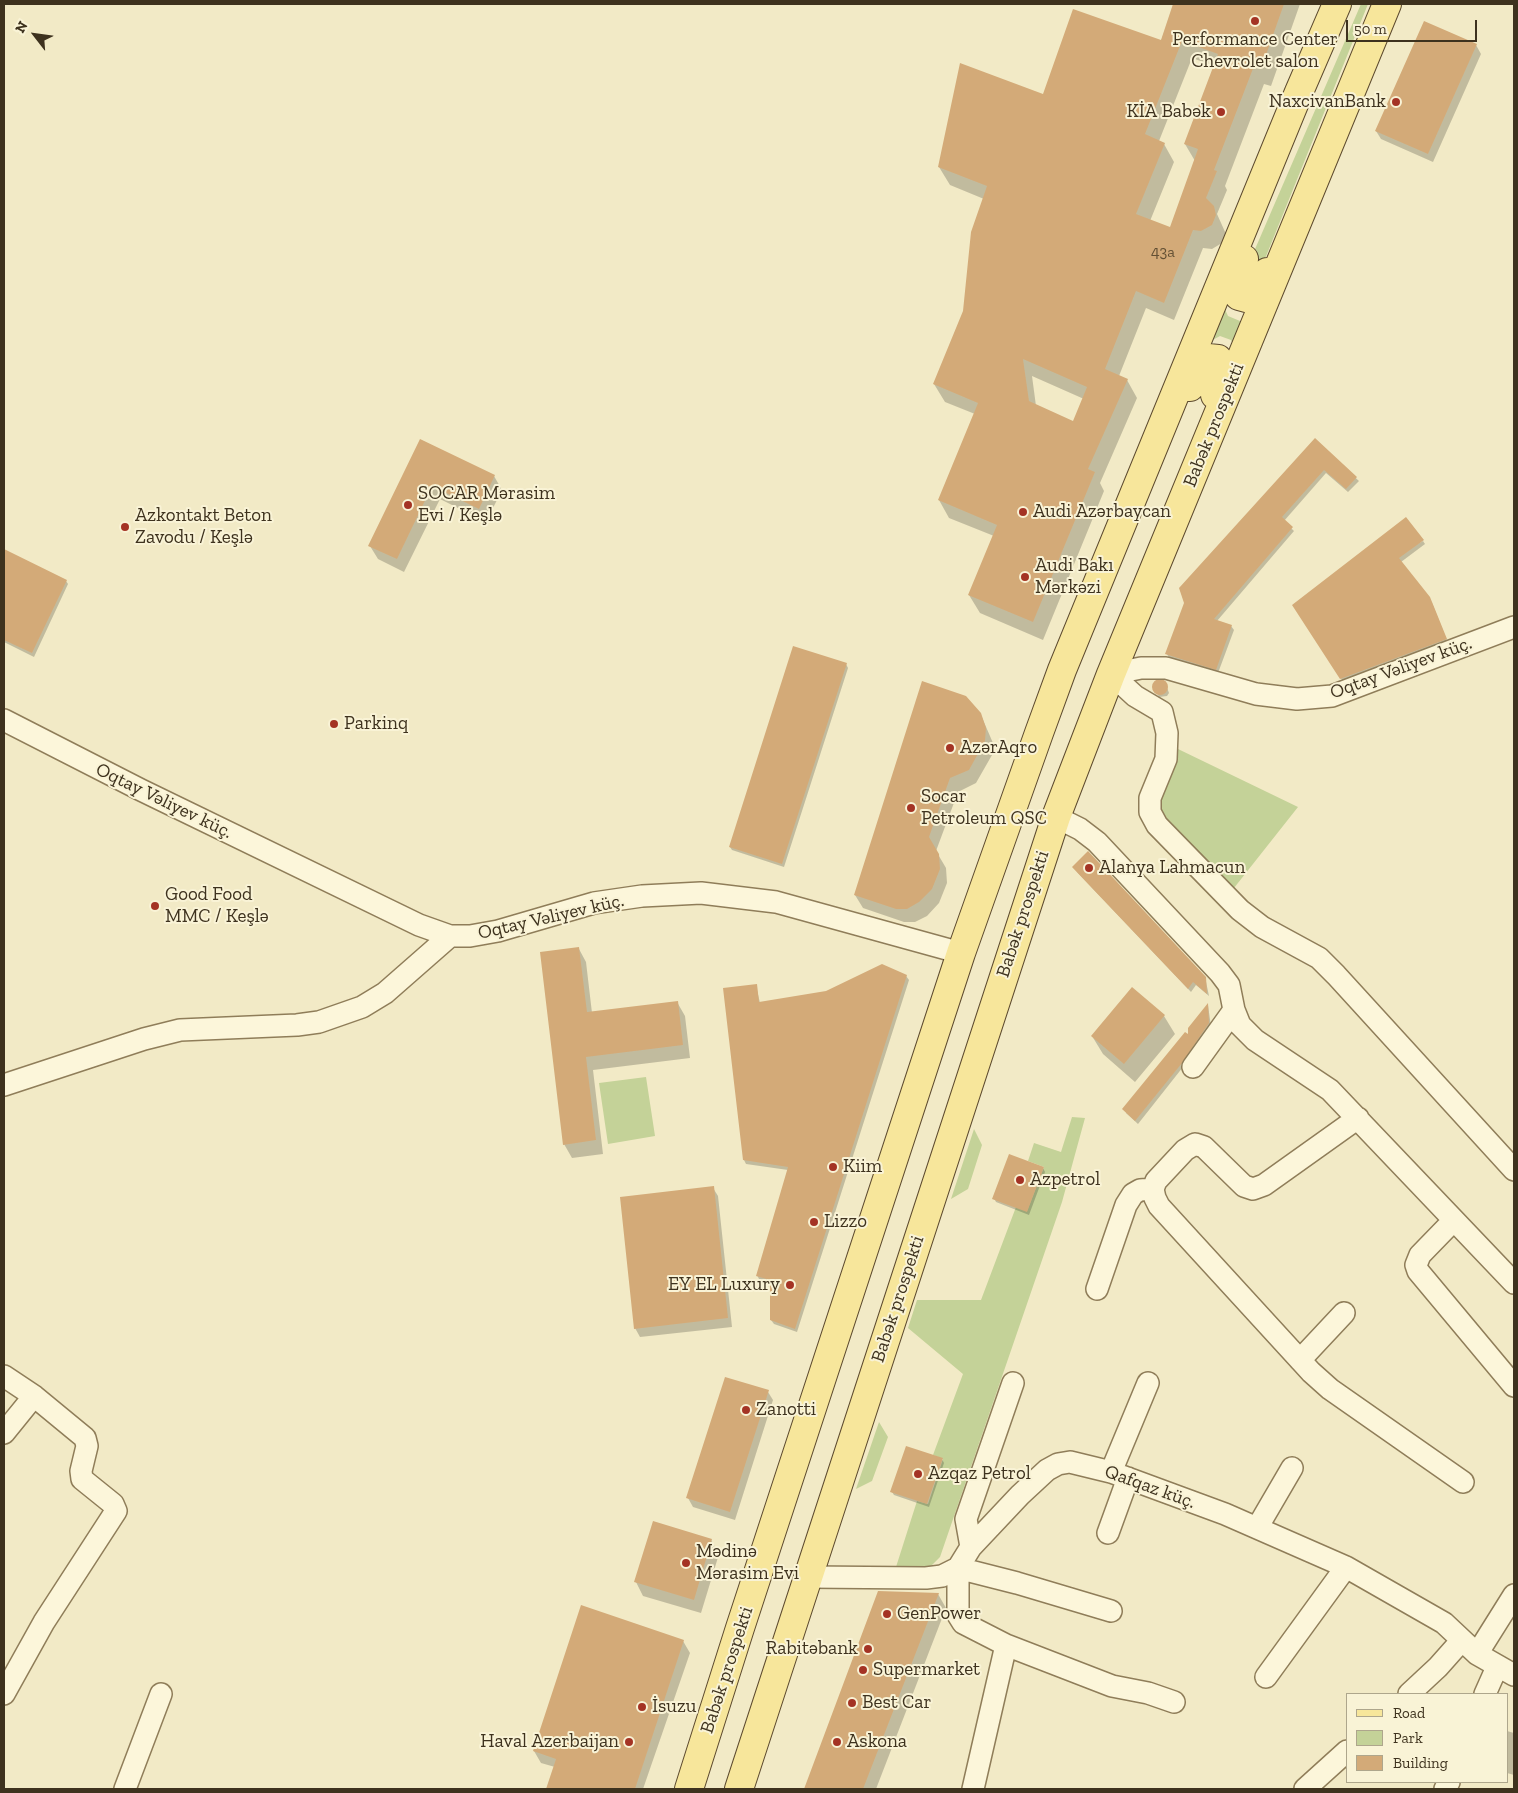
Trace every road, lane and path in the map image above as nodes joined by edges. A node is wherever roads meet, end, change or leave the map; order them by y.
1 (1337, 4) edge
2 (1344, 4) edge
3 (1387, 4) edge
4 (1348, 96) junction
5 (1145, 467) junction
6 (1161, 553) junction
7 (1514, 627) edge
8 (1111, 674) junction
9 (4, 720) edge
10 (1056, 817) junction
11 (450, 936) junction
12 (961, 953) junction
13 (1234, 1010) junction
14 (1193, 1067) dead end
15 (4, 1085) edge
16 (1358, 1118) junction
17 (1514, 1170) edge
18 (1153, 1189) junction
19 (1454, 1220) junction
20 (1514, 1283) edge
21 (1097, 1289) dead end
22 (1344, 1313) dead end
23 (1300, 1360) junction
24 (4, 1376) edge
25 (1148, 1383) dead end
26 (1013, 1384) dead end
27 (1514, 1386) edge
28 (34, 1396) junction
29 (4, 1433) edge
30 (1292, 1468) dead end
31 (1119, 1475) junction
32 (1463, 1482) dead end
33 (1257, 1528) junction
34 (1108, 1533) dead end
35 (971, 1546) junction
36 (1346, 1567) junction
37 (958, 1568) junction
38 (807, 1577) junction
39 (1514, 1595) edge
40 (1111, 1611) dead end
41 (1006, 1645) junction
42 (1470, 1647) junction
43 (1506, 1671) edge
44 (1266, 1677) dead end
45 (1410, 1693) edge
46 (1486, 1693) edge
47 (4, 1694) edge
48 (160, 1694) dead end
49 (1174, 1702) dead end
50 (1346, 1752) edge
51 (125, 1789) edge
52 (690, 1789) edge
53 (739, 1789) edge
54 (973, 1789) edge
55 (1305, 1789) edge

1 - 5 main road, Babək prospekti
2 - 4 main road
3 - 4 main road, Babək prospekti
4 - 6 main road, Babək prospekti
5 - 6 main road
5 - 12 main road, Babək prospekti
6 - 8 main road, Babək prospekti
7 - 8 street, Oqtay Vəliyev küç.
8 - 10 main road, Babək prospekti
8 - 17 street
9 - 11 street, Oqtay Vəliyev küç.
10 - 13 street
10 - 38 main road, Babək prospekti
11 - 12 street, Oqtay Vəliyev küç.
11 - 15 street
12 - 52 main road, Babək prospekti
13 - 14 street
13 - 16 street
16 - 18 street
16 - 19 street
18 - 21 street
18 - 23 street
19 - 20 street
19 - 27 street
22 - 23 street
23 - 32 street
24 - 28 street
25 - 31 street
26 - 35 street
28 - 29 street
28 - 47 street
30 - 33 street
31 - 33 street, Qafqaz küç.
31 - 34 street
31 - 35 street, Qafqaz küç.
33 - 36 street, Qafqaz küç.
35 - 37 street, Qafqaz küç.
36 - 42 street, Qafqaz küç.
36 - 44 street
37 - 38 street
37 - 40 street
37 - 41 street
38 - 53 main road, Babək prospekti
39 - 42 street
41 - 49 street
41 - 54 street
42 - 43 street, Qafqaz küç.
42 - 45 street
43 - 46 street, Qafqaz küç.
48 - 51 street
50 - 55 street

